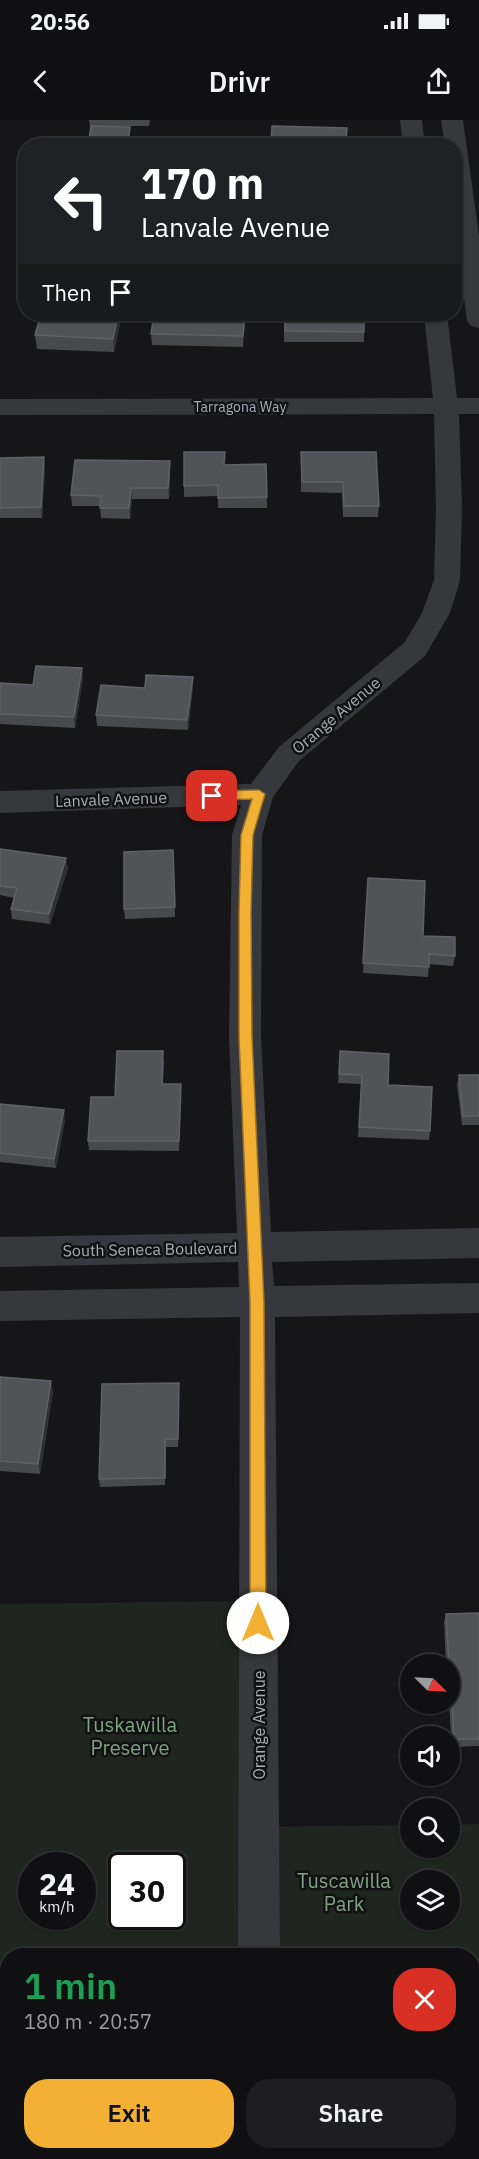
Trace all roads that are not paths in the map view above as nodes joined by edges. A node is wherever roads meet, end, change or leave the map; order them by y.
1 (411, 120) edge
2 (452, 120) edge
3 (413, 138) edge
4 (453, 138) edge
5 (462, 217) edge
6 (436, 321) edge
7 (479, 321) edge
8 (479, 406) edge
9 (0, 407) edge
10 (446, 407) junction
11 (259, 794) junction
12 (0, 802) edge
13 (479, 1243) edge
14 (255, 1247) junction
15 (0, 1252) edge
16 (479, 1298) edge
17 (257, 1302) junction
18 (0, 1306) edge
19 (259, 1948) edge

1 - 3 street
2 - 4 street
5 - 7 street
6 - 10 street, Orange Avenue
8 - 10 street, Tarragona Way
9 - 10 street, Tarragona Way
10 - 11 street, Orange Avenue
11 - 12 street, Lanvale Avenue
11 - 14 street, Orange Avenue
13 - 14 street, South Seneca Boulevard
14 - 15 street, South Seneca Boulevard
14 - 17 street, Orange Avenue
16 - 17 street
17 - 18 street
17 - 19 street, Orange Avenue

